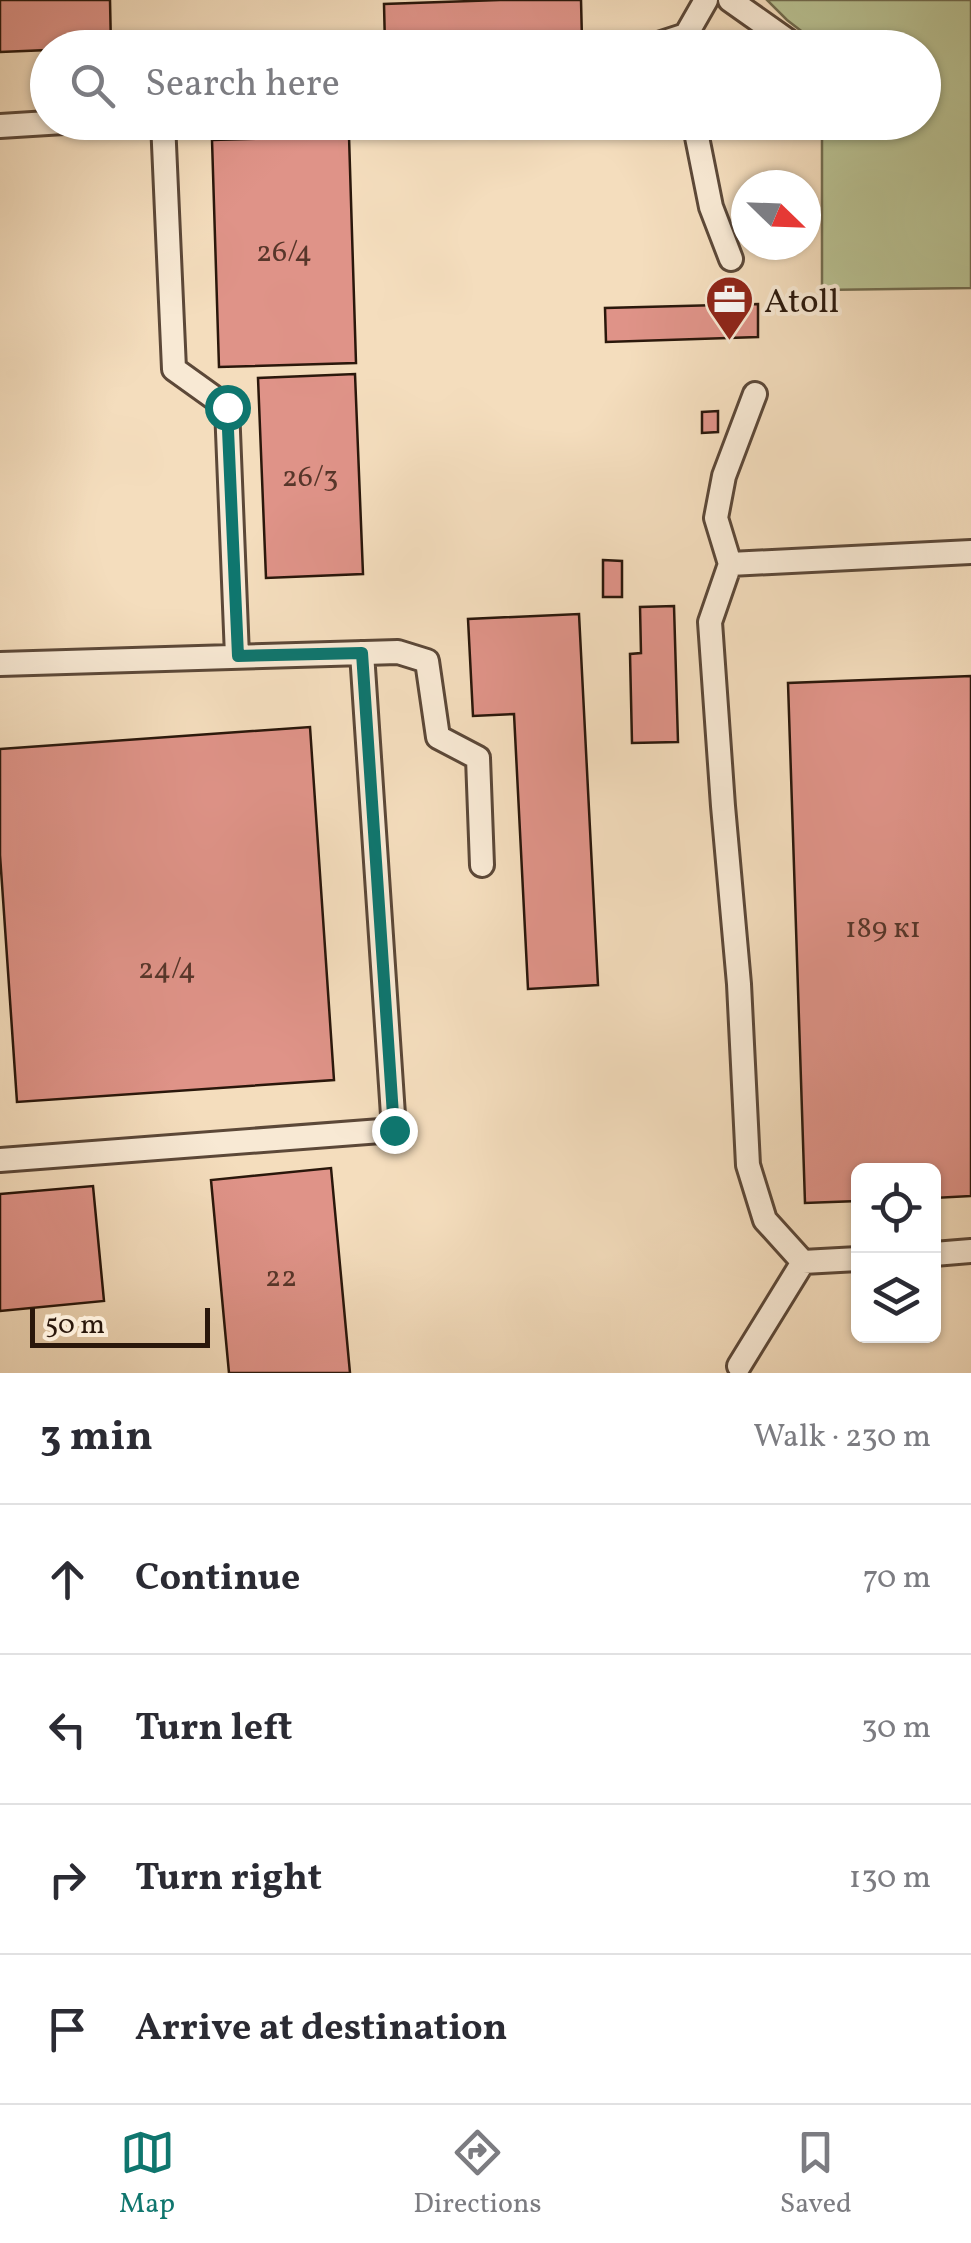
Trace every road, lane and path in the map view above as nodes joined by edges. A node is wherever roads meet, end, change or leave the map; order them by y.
1 (706, 0) edge
2 (730, 0) edge
3 (691, 30) edge
4 (772, 30) edge
5 (30, 124) edge
6 (0, 126) edge
7 (164, 140) edge
8 (698, 140) edge
9 (731, 259) dead end
10 (755, 394) dead end
11 (971, 552) edge
12 (730, 564) junction
13 (362, 653) junction
14 (238, 656) junction
15 (0, 664) edge
16 (482, 865) dead end
17 (0, 1160) edge
18 (971, 1252) edge
19 (941, 1254) edge
20 (851, 1259) edge
21 (803, 1262) junction
22 (739, 1366) dead end

1 - 3 lane
2 - 4 lane
5 - 6 lane
7 - 14 lane
8 - 9 lane
10 - 12 lane
11 - 12 lane
12 - 21 lane
13 - 14 lane
13 - 16 lane
13 - 17 lane
14 - 15 lane
18 - 19 lane
20 - 21 lane
21 - 22 lane

